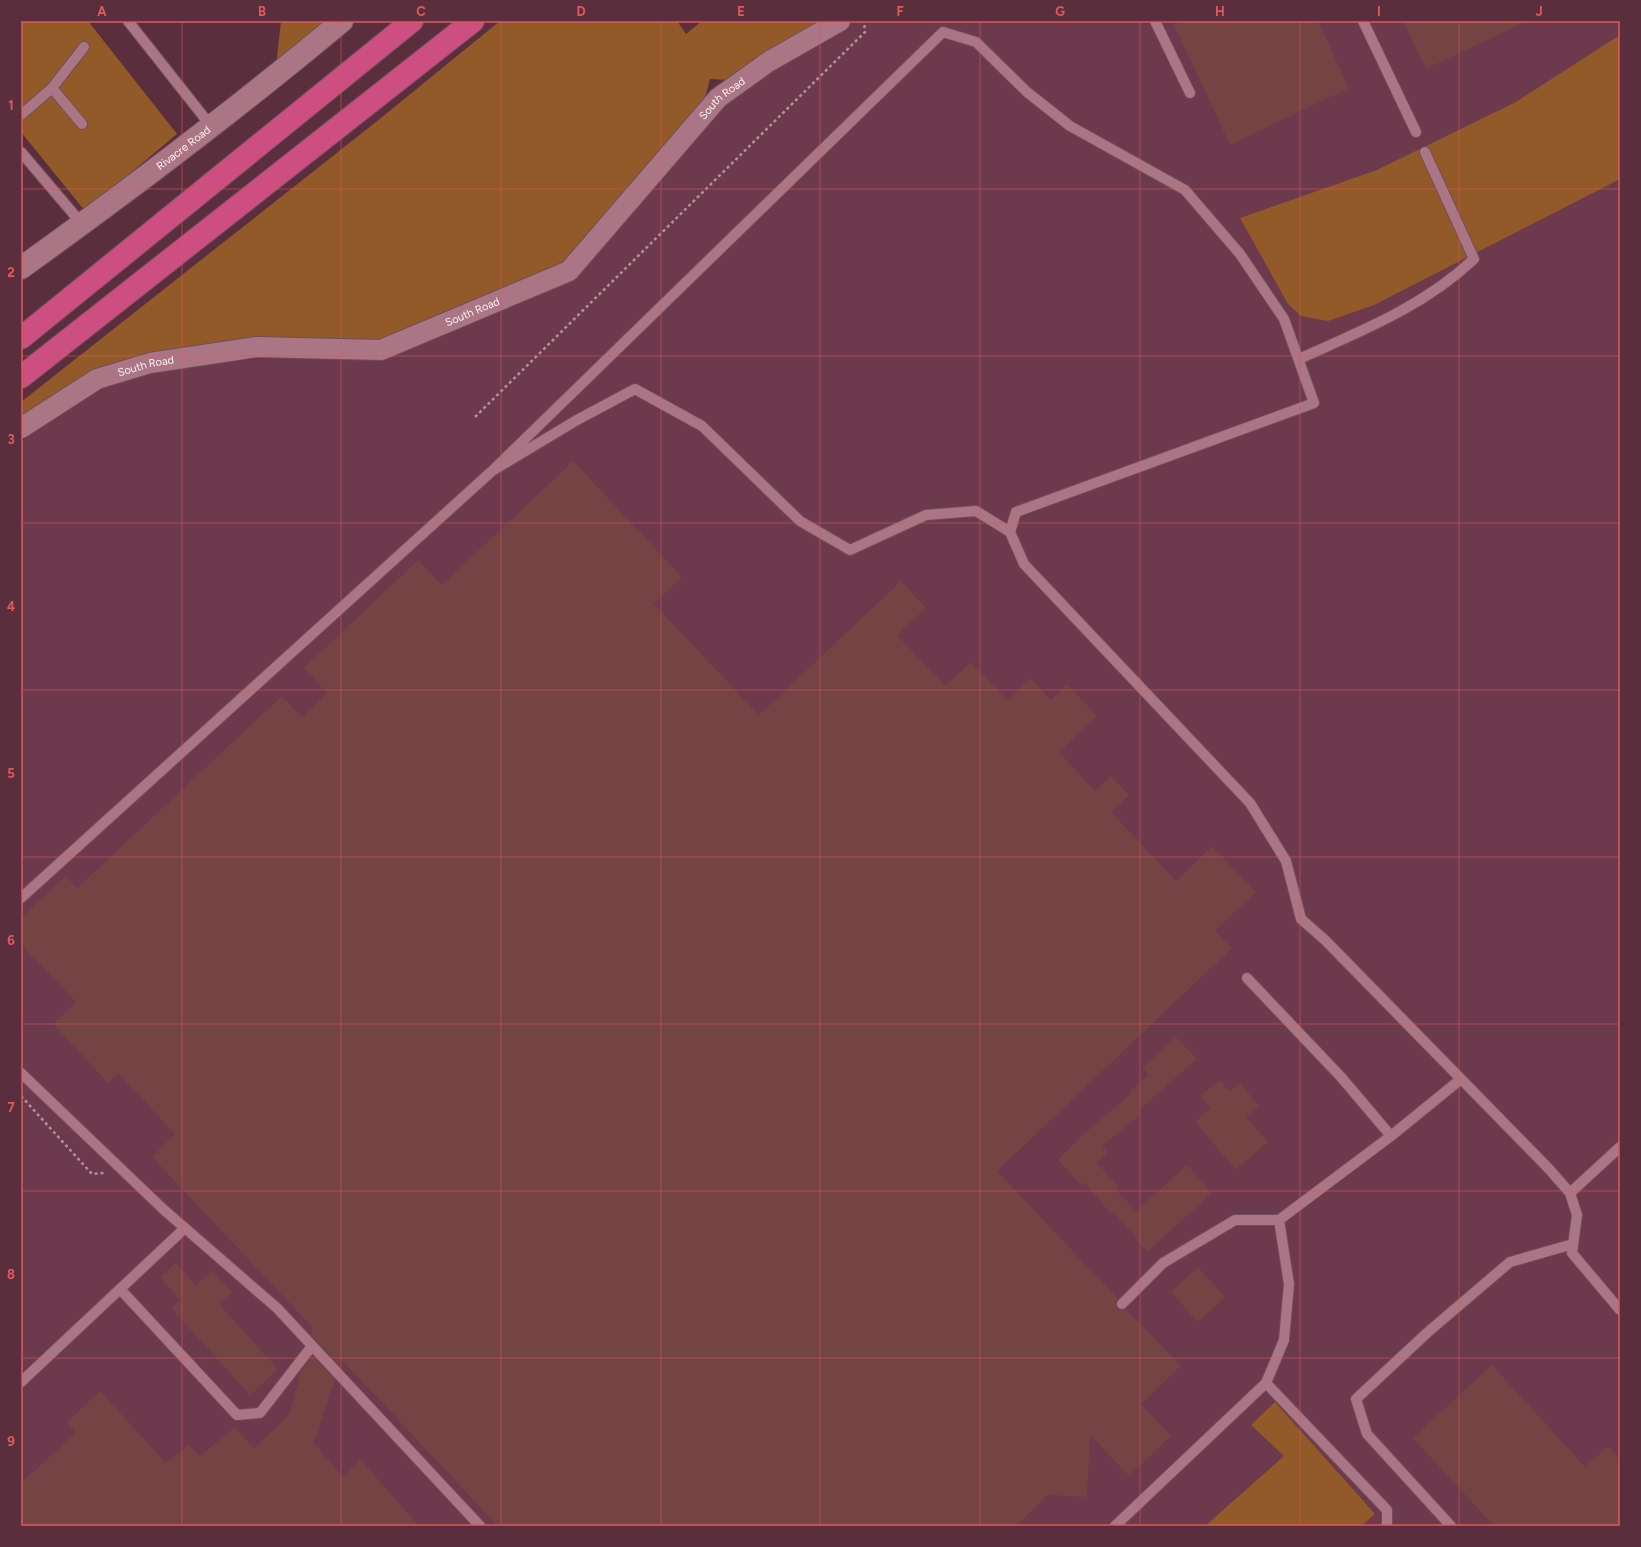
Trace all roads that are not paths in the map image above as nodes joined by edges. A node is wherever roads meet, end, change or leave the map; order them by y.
1 (128, 21) edge
2 (342, 21) edge
3 (412, 21) edge
4 (473, 21) edge
5 (840, 21) edge
6 (1155, 21) edge
7 (1363, 21) edge
8 (84, 47) dead end
9 (52, 88) junction
10 (1190, 93) dead end
11 (21, 115) edge
12 (82, 124) dead end
13 (211, 126) junction
14 (1416, 132) dead end
15 (21, 152) edge
16 (1425, 152) dead end
17 (82, 224) junction
18 (21, 268) edge
19 (21, 338) edge
20 (1298, 359) junction
21 (21, 378) edge
22 (21, 428) edge
23 (492, 471) junction
24 (1010, 532) junction
25 (21, 898) edge
26 (1247, 978) dead end
27 (21, 1072) edge
28 (1461, 1079) junction
29 (1391, 1136) junction
30 (1620, 1147) edge
31 (1570, 1193) junction
32 (1279, 1220) junction
33 (185, 1228) junction
34 (1573, 1244) junction
35 (120, 1289) junction
36 (1122, 1304) dead end
37 (1620, 1310) edge
38 (312, 1346) junction
39 (21, 1382) edge
40 (1266, 1384) junction
41 (477, 1525) edge
42 (1115, 1526) edge
43 (1387, 1526) edge
44 (1451, 1526) edge

1 - 13 lane
2 - 13 main road, Rivacre Road
3 - 19 highway
4 - 21 highway
5 - 22 street, South Road
6 - 10 lane
7 - 14 lane
8 - 9 lane
9 - 11 lane
9 - 12 lane
13 - 17 main road, Rivacre Road
15 - 17 lane
16 - 20 lane
17 - 18 main road, Rivacre Road
20 - 23 lane
20 - 24 lane
23 - 24 lane
23 - 25 lane
24 - 28 lane
26 - 29 lane
27 - 33 lane
28 - 29 lane
28 - 31 lane
29 - 32 lane
30 - 31 lane
31 - 34 lane
32 - 36 lane
32 - 40 lane
33 - 35 lane
33 - 38 lane
34 - 37 lane
34 - 44 lane
35 - 38 lane
35 - 39 lane
38 - 41 lane
40 - 42 lane
40 - 43 lane

